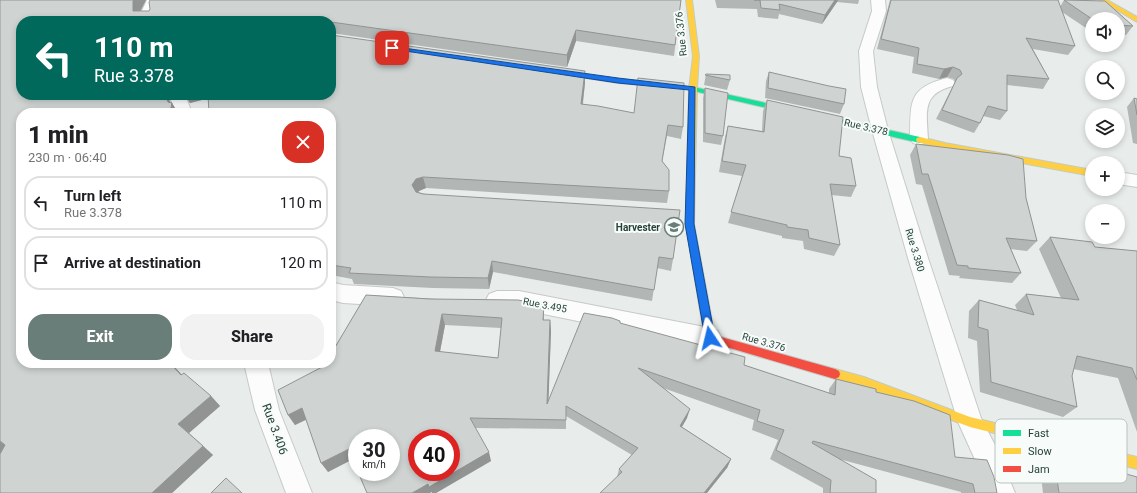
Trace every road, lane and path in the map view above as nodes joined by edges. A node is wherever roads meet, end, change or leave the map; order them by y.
1 (154, 0) edge
2 (688, 0) edge
3 (878, 0) edge
4 (1107, 2) edge
5 (146, 16) edge
6 (1137, 20) edge
7 (1137, 25) edge
8 (543, 70) edge
9 (947, 83) dead end
10 (686, 88) junction
11 (880, 130) junction
12 (919, 139) junction
13 (1085, 172) edge
14 (1125, 179) edge
15 (1137, 181) edge
16 (336, 293) edge
17 (411, 298) edge
18 (480, 300) edge
19 (710, 338) junction
20 (257, 368) edge
21 (970, 422) junction
22 (995, 428) edge
23 (1127, 461) edge
24 (1137, 464) edge
25 (995, 476) edge
26 (998, 483) edge
27 (299, 493) edge
28 (1002, 493) edge

1 - 5 street
2 - 10 street, Rue 3.376
3 - 11 street, Rue 3.380
4 - 6 street
4 - 7 street
8 - 10 street, Rue 3.378
9 - 12 street
10 - 11 street, Rue 3.378
10 - 19 street, Rue 3.376
11 - 12 street, Rue 3.378
11 - 21 street, Rue 3.380
12 - 13 street, Rue 3.378
14 - 15 street
16 - 17 street
18 - 19 street, Rue 3.495
19 - 21 street, Rue 3.376
20 - 27 street, Rue 3.406
21 - 22 street, Rue 3.376
21 - 25 street, Rue 3.380
23 - 24 street, Rue 3.376
26 - 28 street, Rue 3.380

